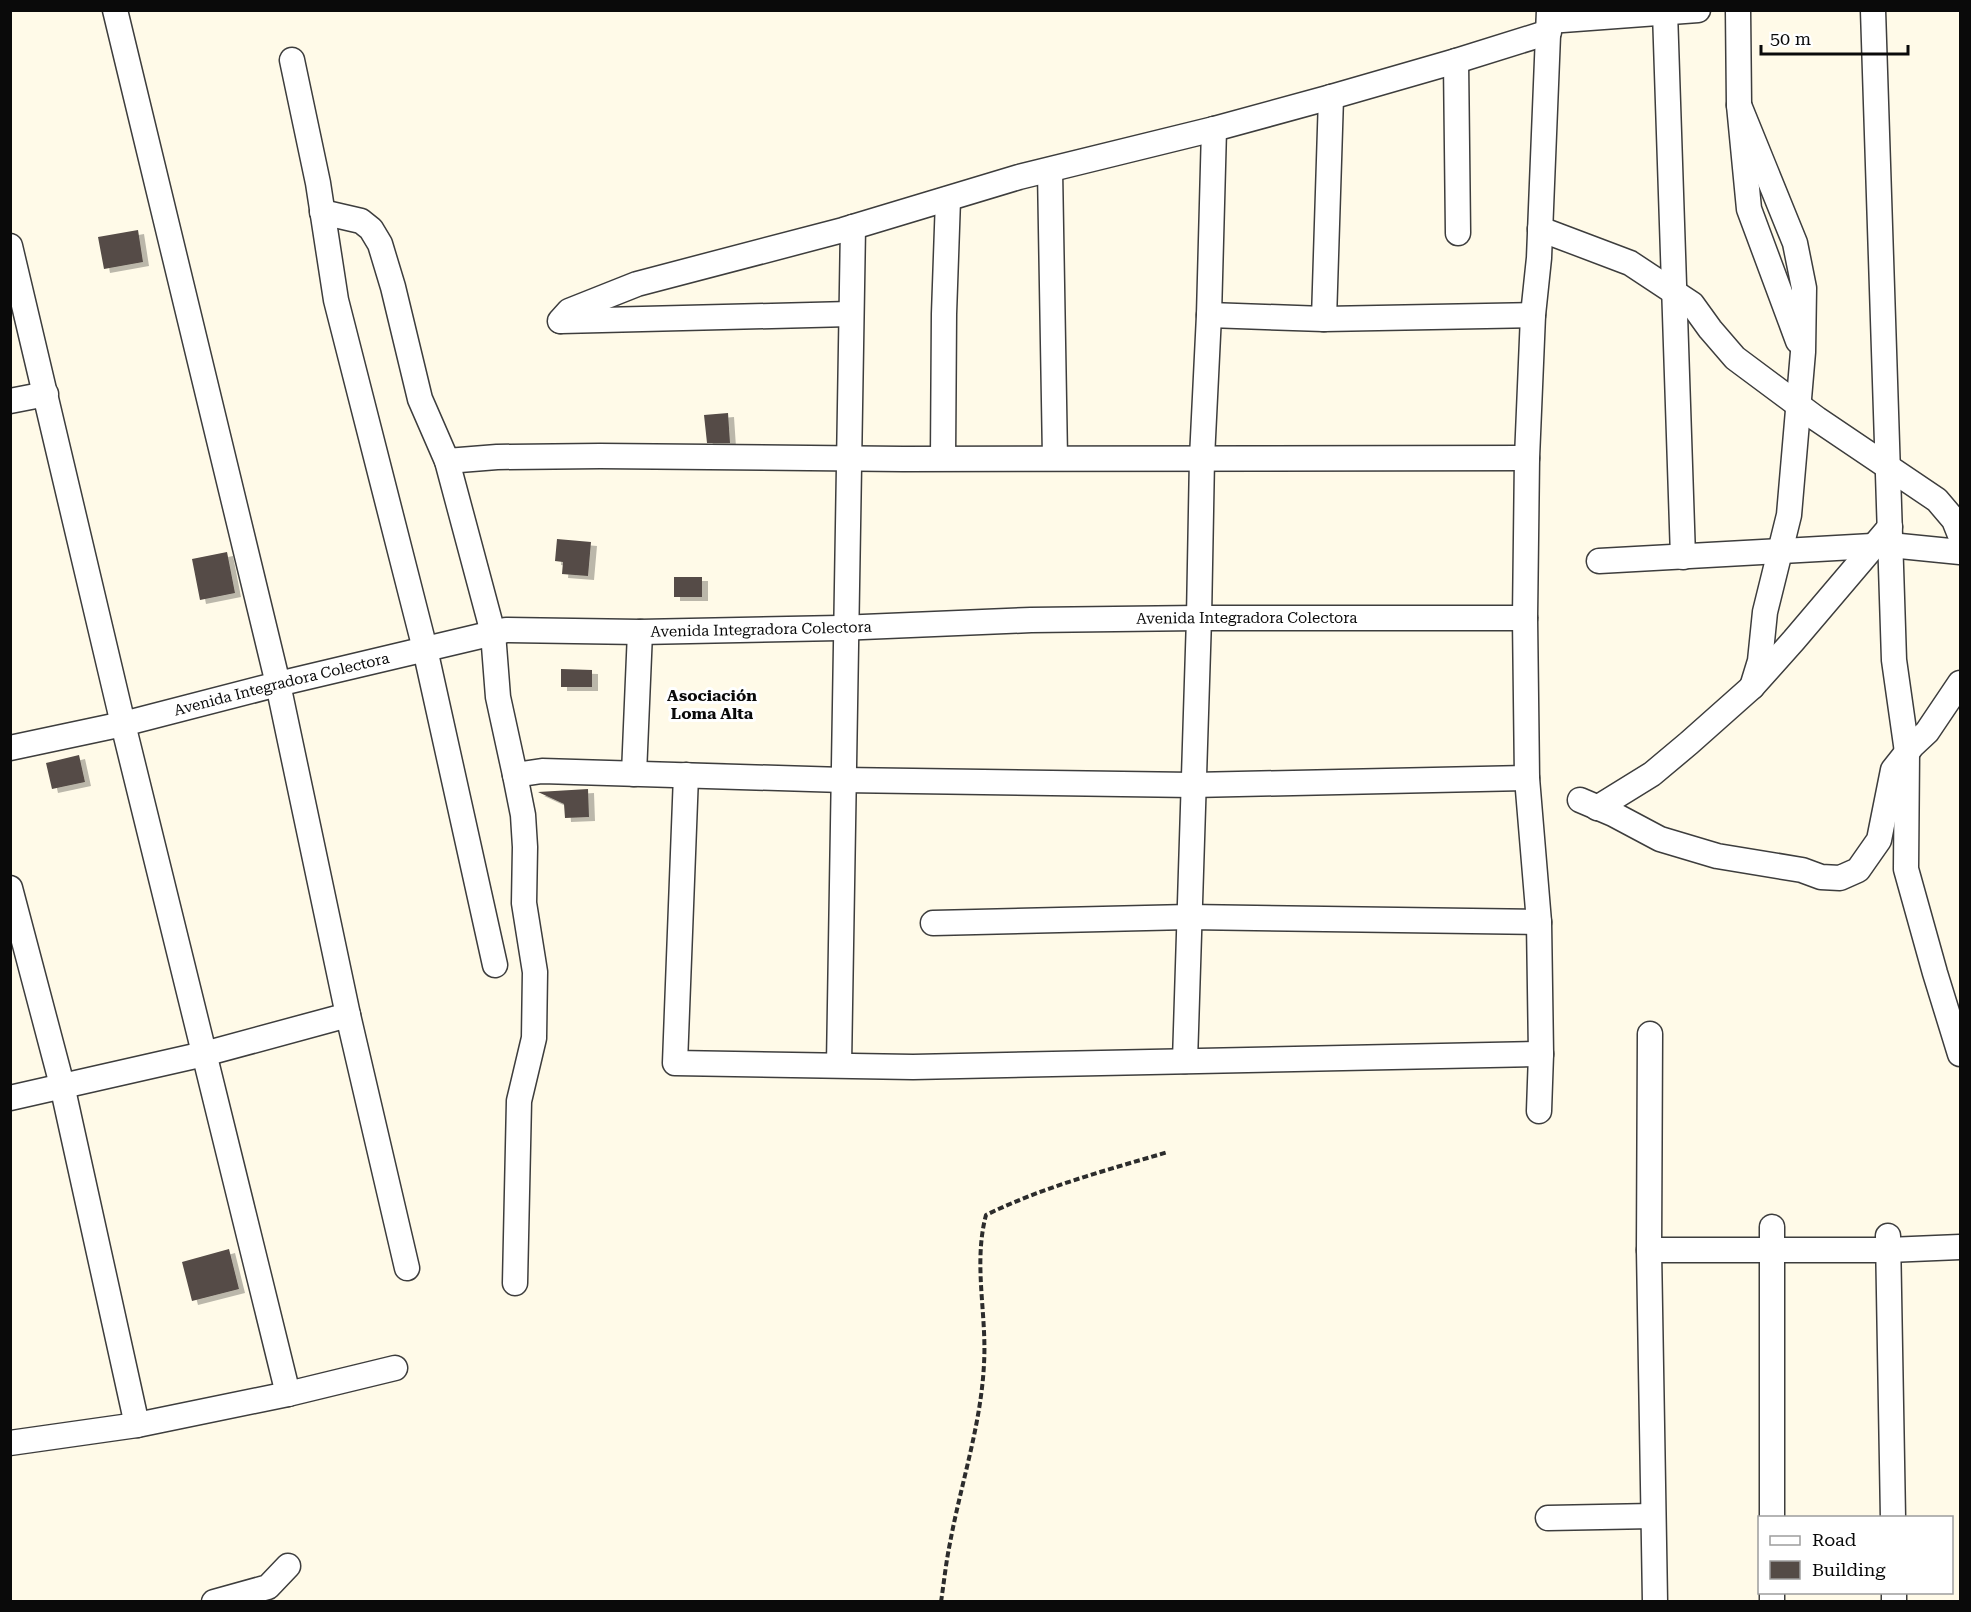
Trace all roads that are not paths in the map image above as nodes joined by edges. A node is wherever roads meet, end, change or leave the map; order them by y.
1 (115, 10) edge
2 (1698, 10) edge
3 (1738, 10) edge
4 (1873, 10) edge
5 (1665, 12) edge
6 (1549, 21) edge
7 (292, 60) dead end
8 (1456, 61) junction
9 (1331, 97) junction
10 (1215, 129) junction
11 (1050, 170) junction
12 (948, 199) junction
13 (322, 212) junction
14 (853, 227) junction
15 (1540, 229) junction
16 (1458, 233) dead end
17 (10, 246) edge
18 (1674, 292) junction
19 (850, 314) junction
20 (1209, 315) junction
21 (1533, 315) junction
22 (1324, 319) junction
23 (46, 394) junction
24 (10, 401) edge
25 (1797, 405) junction
26 (848, 457) junction
27 (943, 458) junction
28 (1055, 458) junction
29 (1202, 458) junction
30 (1527, 458) junction
31 (447, 461) junction
32 (1888, 467) junction
33 (1960, 535) edge
34 (1884, 540) junction
35 (1781, 552) junction
36 (1960, 552) edge
37 (1683, 557) junction
38 (1599, 561) dead end
39 (1199, 618) junction
40 (1525, 618) junction
41 (845, 628) junction
42 (640, 632) junction
43 (493, 633) junction
44 (424, 649) junction
45 (1960, 683) edge
46 (278, 684) junction
47 (1752, 687) junction
48 (123, 724) junction
49 (10, 748) edge
50 (1907, 752) junction
51 (634, 774) junction
52 (515, 775) junction
53 (686, 775) junction
54 (1527, 778) junction
55 (843, 780) junction
56 (1193, 785) junction
57 (10, 888) edge
58 (1190, 917) junction
59 (1539, 922) junction
60 (933, 923) dead end
61 (495, 965) dead end
62 (348, 1015) junction
63 (1650, 1034) dead end
64 (204, 1054) junction
65 (1541, 1054) junction
66 (1960, 1054) edge
67 (1185, 1061) junction
68 (839, 1065) junction
69 (62, 1085) junction
70 (10, 1098) edge
71 (1539, 1111) dead end
72 (1772, 1238) junction
73 (1888, 1243) junction
74 (1960, 1247) edge
75 (1649, 1250) junction
76 (407, 1268) dead end
77 (515, 1283) dead end
78 (395, 1368) dead end
79 (288, 1394) junction
80 (137, 1425) junction
81 (10, 1443) edge
82 (1653, 1516) junction
83 (1772, 1516) edge
84 (1893, 1516) edge
85 (1548, 1518) dead end
86 (288, 1566) dead end
87 (214, 1602) edge
88 (1654, 1602) edge

1 - 46 street
2 - 5 street
3 - 25 street
4 - 32 street
5 - 6 street
5 - 18 street
6 - 8 street
6 - 15 street
7 - 13 street
8 - 9 street
8 - 16 street
9 - 10 street
9 - 22 street
10 - 11 street
10 - 20 street
11 - 12 street
11 - 28 street
12 - 14 street
12 - 27 street
13 - 31 street
13 - 44 street
14 - 19 street
14 - 19 street
15 - 18 street
15 - 21 street
17 - 23 street
18 - 25 street
18 - 37 street
19 - 26 street
20 - 22 street
20 - 29 street
21 - 22 street
21 - 30 street
23 - 24 street
23 - 48 street
25 - 32 street
25 - 35 street
26 - 27 street
26 - 31 street
26 - 41 street
27 - 28 street
28 - 29 street
29 - 30 street
29 - 39 street
30 - 40 street
31 - 43 street
32 - 33 street
32 - 34 street
34 - 35 street
34 - 36 street
34 - 47 street
34 - 50 street
35 - 37 street
35 - 47 street
37 - 38 street
39 - 40 street, Avenida Integradora Colectora
39 - 41 street, Avenida Integradora Colectora
39 - 56 street
40 - 54 street
41 - 42 street, Avenida Integradora Colectora
41 - 55 street
42 - 43 street, Avenida Integradora Colectora
42 - 51 street
43 - 44 street, Avenida Integradora Colectora
43 - 52 street
44 - 46 street, Avenida Integradora Colectora
44 - 61 street
45 - 50 street
46 - 48 street, Avenida Integradora Colectora
46 - 62 street
47 - 50 street
48 - 49 street, Avenida Integradora Colectora
48 - 64 street
50 - 66 street
51 - 52 street
51 - 53 street
52 - 77 street
53 - 55 street
53 - 68 street
54 - 56 street
54 - 59 street
55 - 56 street
55 - 68 street
56 - 58 street
57 - 69 street
58 - 59 street
58 - 60 street
58 - 67 street
59 - 65 street
62 - 64 street
62 - 76 street
63 - 75 street
64 - 69 street
64 - 79 street
65 - 67 street
65 - 71 street
67 - 68 street
69 - 70 street
69 - 80 street
72 - 73 street
72 - 75 street
72 - 83 street
73 - 74 street
73 - 84 street
75 - 82 street
78 - 79 street
79 - 80 street
80 - 81 street
82 - 85 street
82 - 88 street
86 - 87 street

